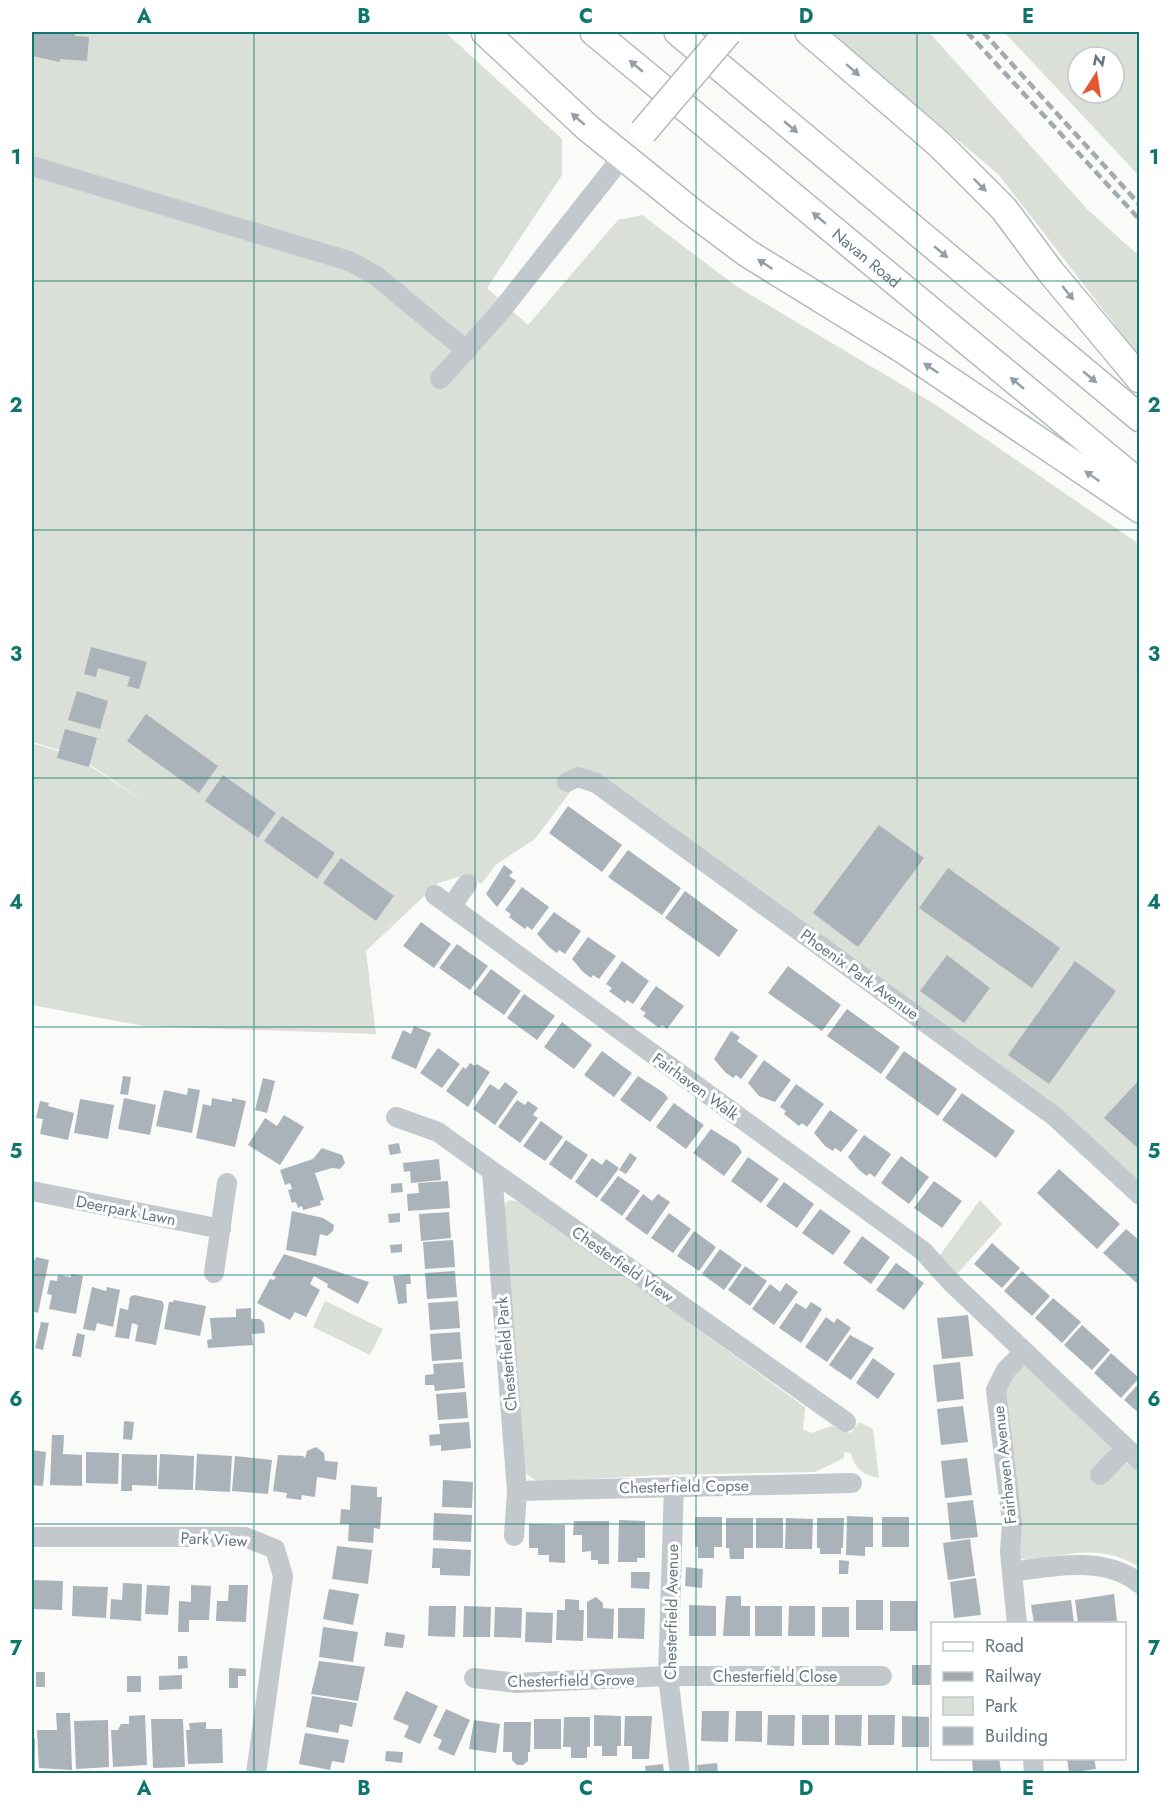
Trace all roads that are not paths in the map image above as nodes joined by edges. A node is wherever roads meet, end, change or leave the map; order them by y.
1 (484, 32) edge
2 (594, 32) edge
3 (678, 32) edge
4 (728, 32) edge
5 (809, 32) edge
6 (623, 156) junction
7 (32, 166) edge
8 (467, 351) junction
9 (440, 379) dead end
10 (1140, 379) edge
11 (1140, 418) edge
12 (1140, 484) edge
13 (1140, 509) edge
14 (567, 782) dead end
15 (467, 884) dead end
16 (435, 895) dead end
17 (451, 907) junction
18 (396, 1117) dead end
19 (492, 1171) junction
20 (228, 1184) dead end
21 (32, 1191) edge
22 (1140, 1195) edge
23 (221, 1229) junction
24 (214, 1273) dead end
25 (1024, 1352) junction
26 (846, 1422) dead end
27 (1133, 1455) edge
28 (1100, 1475) dead end
29 (852, 1483) dead end
30 (674, 1486) junction
31 (517, 1491) junction
32 (514, 1536) dead end
33 (32, 1537) edge
34 (1012, 1572) junction
35 (1140, 1584) edge
36 (1017, 1622) edge
37 (668, 1676) junction
38 (882, 1676) dead end
39 (474, 1678) dead end
40 (256, 1773) edge
41 (680, 1773) edge

6 -> 1 main road
12 -> 2 main road, Navan Road
3 -> 11 main road
4 - 6 main road, bridge
5 -> 10 main road
6 - 8 street
13 -> 6 main road
7 - 8 street
8 - 9 street
14 - 22 street, Phoenix Park Avenue
15 - 17 street
16 - 17 street, Fairhaven Walk
17 - 25 street, Fairhaven Walk
18 - 19 street, Chesterfield View
19 - 26 street, Chesterfield View
19 - 31 street, Chesterfield Park
20 - 23 street
21 - 23 street, Deerpark Lawn
23 - 24 street
25 - 27 street
25 - 34 street, Fairhaven Avenue
27 - 28 street
29 - 30 street, Chesterfield Copse
30 - 31 street, Chesterfield Copse
30 - 37 street, Chesterfield Avenue
31 - 32 street, Chesterfield Park
33 - 40 street, Park View
34 - 35 street
34 - 36 street, Fairhaven Avenue
37 - 38 street, Chesterfield Close
37 - 39 street, Chesterfield Grove
37 - 41 street, Chesterfield Avenue

